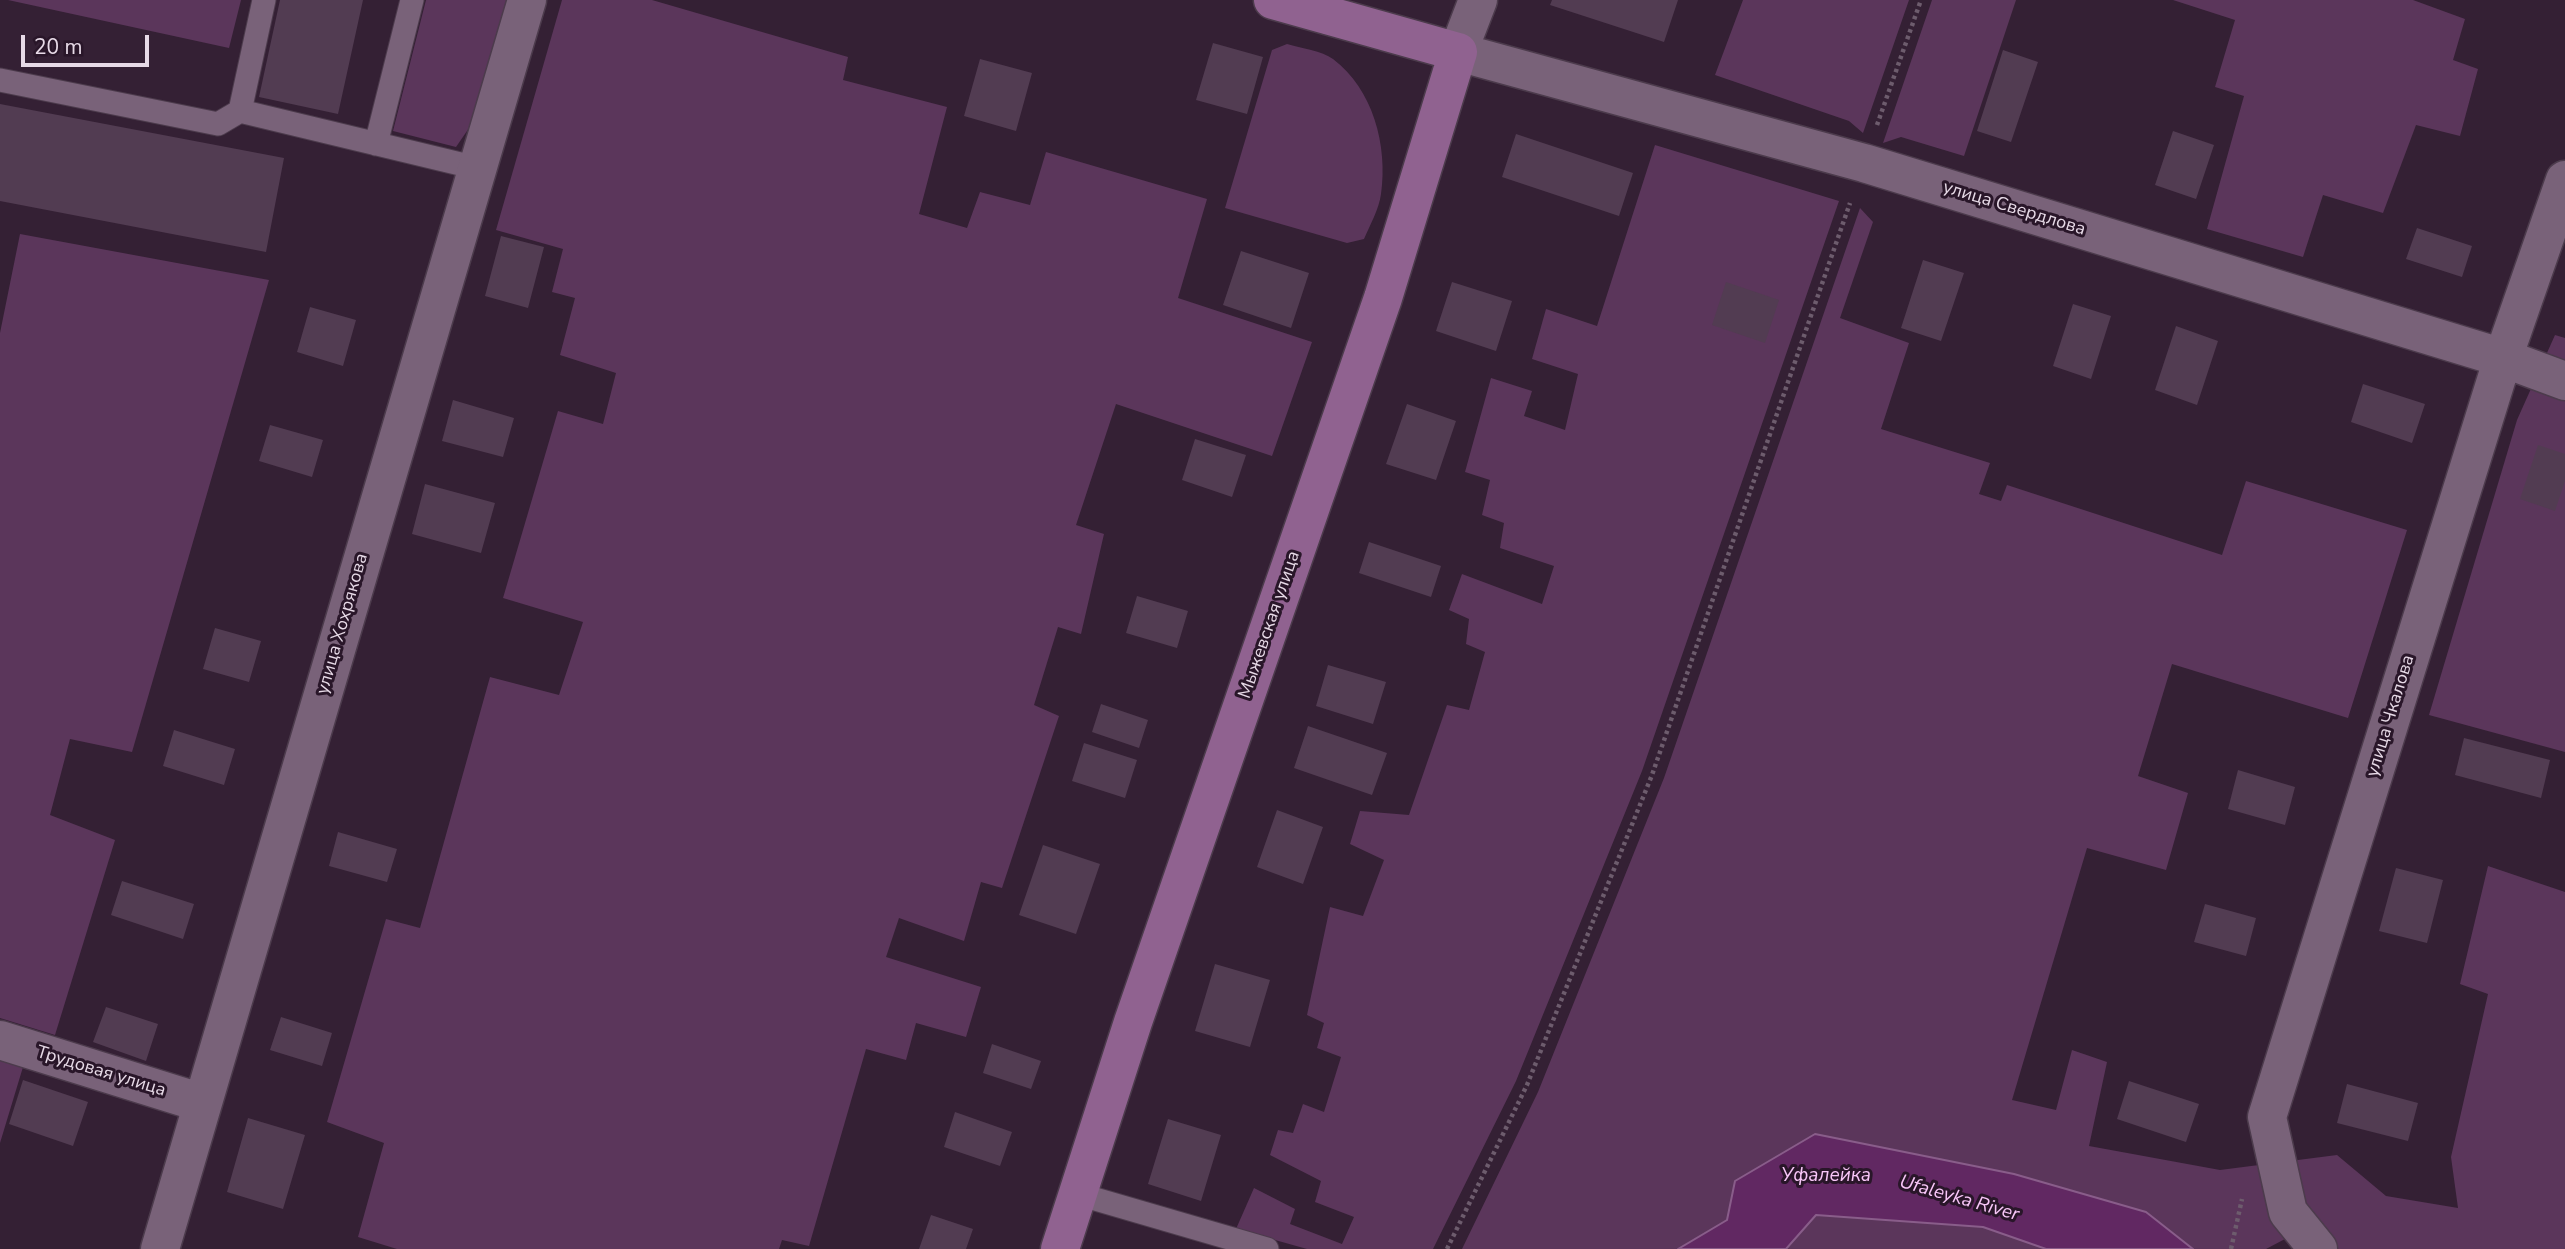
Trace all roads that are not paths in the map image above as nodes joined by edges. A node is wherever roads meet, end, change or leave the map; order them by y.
1 (264, 0) edge
2 (412, 0) edge
3 (527, 0) edge
4 (1273, 0) edge
5 (1478, 0) edge
6 (1458, 51) junction
7 (0, 80) edge
8 (240, 111) junction
9 (376, 144) junction
10 (477, 168) junction
11 (2565, 180) edge
12 (2503, 358) junction
13 (2565, 381) edge
14 (0, 1040) edge
15 (202, 1103) junction
16 (1078, 1194) junction
17 (160, 1249) edge
18 (1060, 1249) edge
19 (1266, 1249) edge
20 (2318, 1249) edge

1 - 8 lane
2 - 9 lane
3 - 10 street, улица Хохрякова
4 - 6 street
5 - 6 street, Мыжевская улица
6 - 12 street, улица Свердлова
6 - 16 street, Мыжевская улица
7 - 8 lane
8 - 9 lane
9 - 10 lane
10 - 15 street, улица Хохрякова
11 - 12 street, улица Чкалова
12 - 13 street, улица Свердлова
12 - 20 street, улица Чкалова
14 - 15 street, Трудовая улица
15 - 17 street, улица Хохрякова
16 - 18 street, Мыжевская улица
16 - 19 lane

